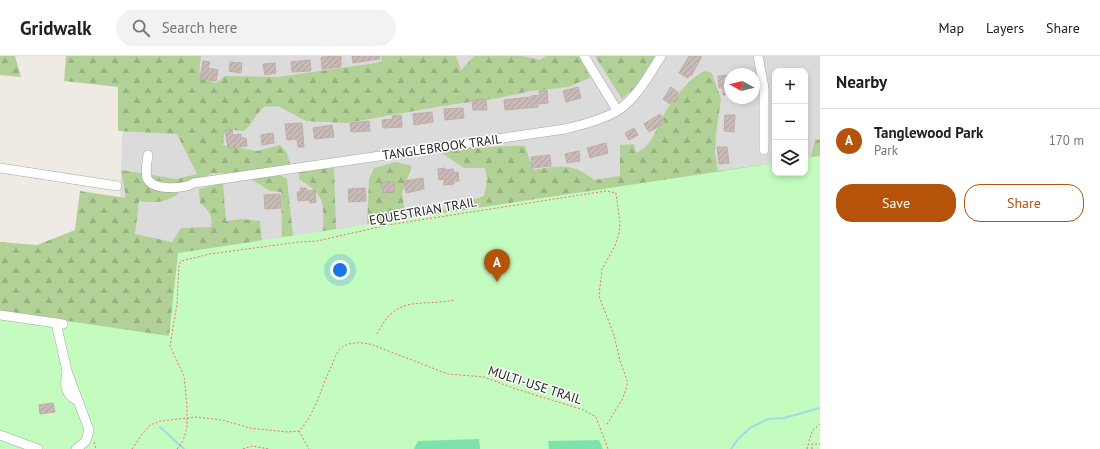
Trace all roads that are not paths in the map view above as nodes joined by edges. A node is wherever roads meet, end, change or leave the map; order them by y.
1 (584, 56) edge
2 (661, 56) edge
3 (758, 56) edge
4 (617, 110) junction
5 (764, 150) dead end
6 (148, 155) dead end
7 (0, 168) edge
8 (117, 186) dead end
9 (0, 315) edge
10 (0, 435) edge
11 (38, 449) edge
12 (76, 449) edge

1 - 4 street
2 - 4 street, TANGLEBROOK TRAIL
3 - 5 street
4 - 6 street, TANGLEBROOK TRAIL
7 - 8 street
9 - 12 street
10 - 11 street

